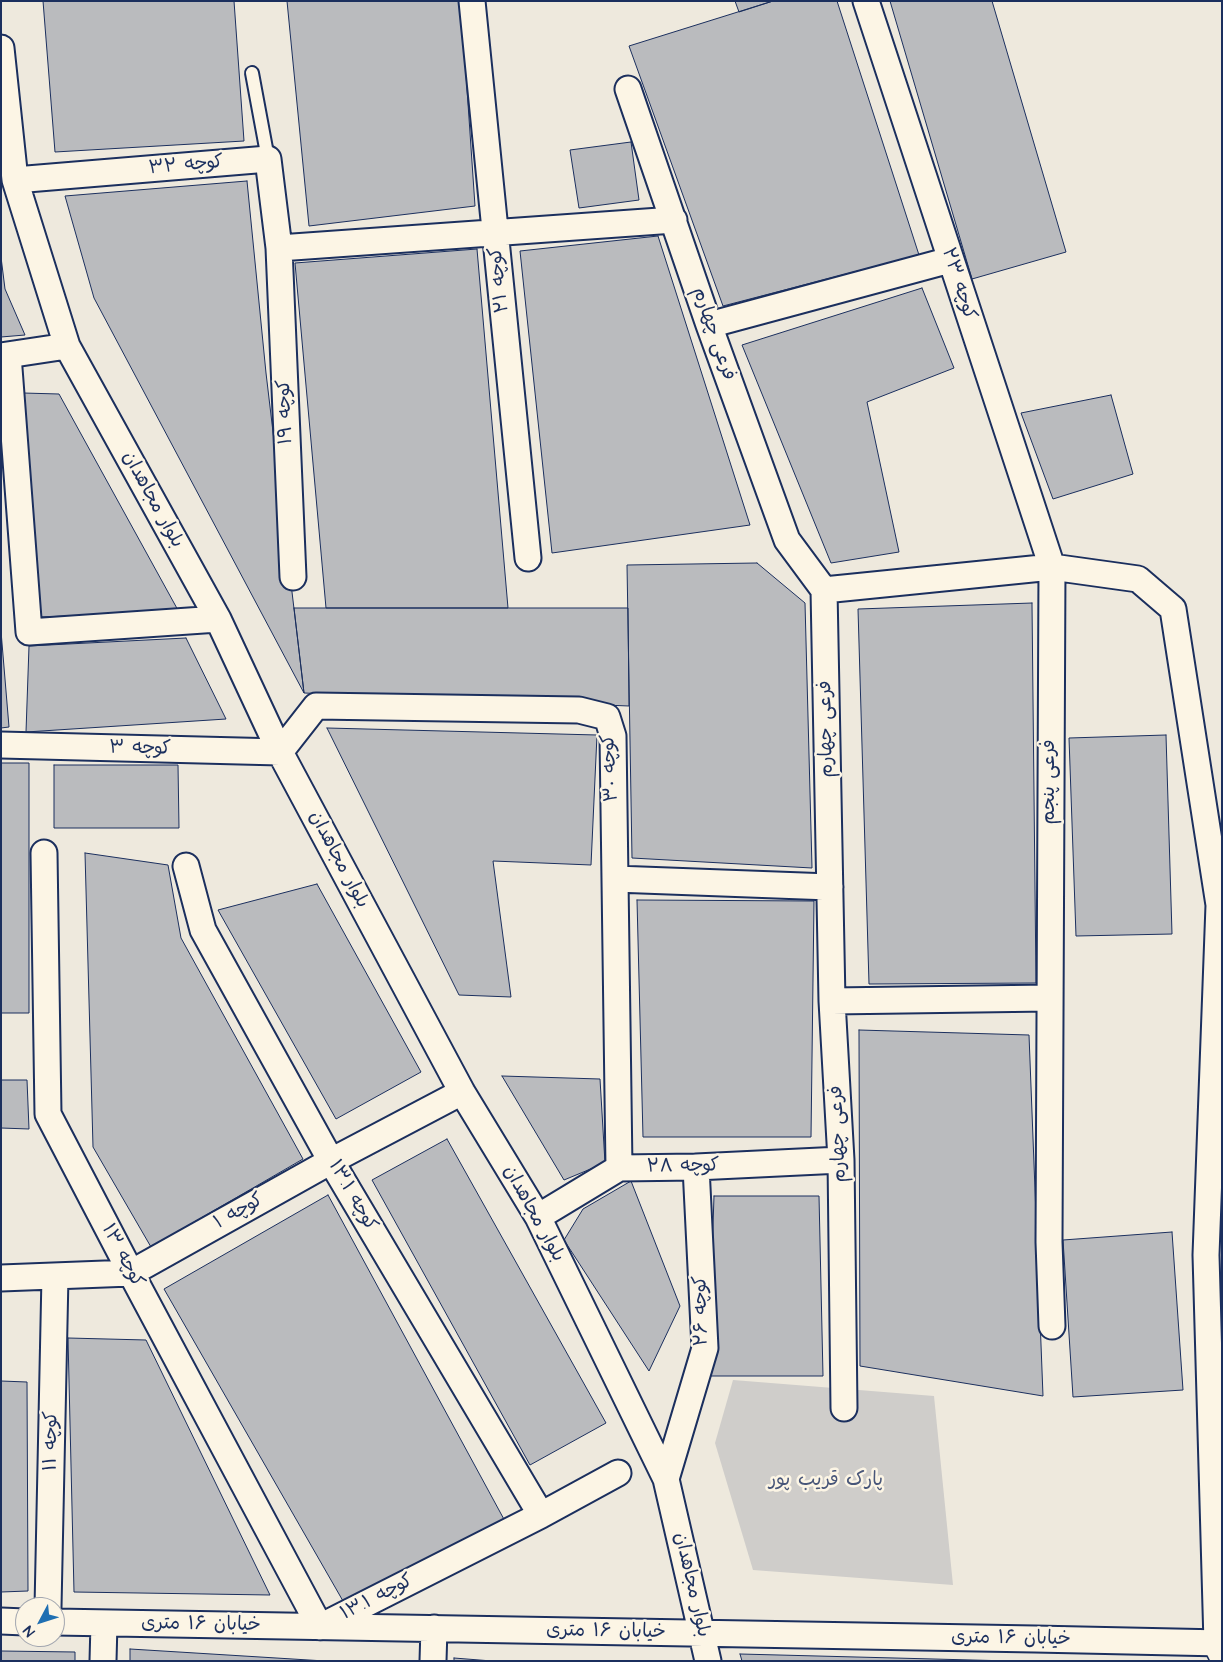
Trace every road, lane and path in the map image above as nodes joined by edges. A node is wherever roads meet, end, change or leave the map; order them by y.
1 (472, 1) edge
2 (866, 1) edge
3 (1, 48) edge
4 (252, 73) dead end
5 (628, 89) dead end
6 (268, 159) junction
7 (15, 180) junction
8 (674, 220) junction
9 (495, 233) junction
10 (279, 248) junction
11 (950, 260) junction
12 (709, 326) junction
13 (67, 346) junction
14 (5, 356) edge
15 (528, 558) dead end
16 (1052, 566) junction
17 (294, 577) dead end
18 (824, 590) junction
19 (218, 619) junction
20 (1, 746) edge
21 (280, 752) junction
22 (44, 853) dead end
23 (186, 866) dead end
24 (615, 880) junction
25 (830, 887) junction
26 (1049, 998) junction
27 (832, 1001) junction
28 (462, 1092) junction
29 (841, 1160) junction
30 (331, 1161) junction
31 (696, 1167) junction
32 (619, 1168) junction
33 (538, 1217) junction
34 (131, 1273) junction
35 (55, 1276) junction
36 (1, 1278) edge
37 (1052, 1326) dead end
38 (844, 1408) dead end
39 (618, 1473) dead end
40 (666, 1479) junction
41 (541, 1515) junction
42 (48, 1597) edge
43 (1, 1621) edge
44 (15, 1622) edge
45 (65, 1622) edge
46 (104, 1623) junction
47 (320, 1627) junction
48 (434, 1628) junction
49 (702, 1634) junction
50 (1220, 1647) edge
51 (1035, 1650) edge
52 (103, 1661) edge
53 (433, 1661) edge
54 (708, 1661) edge

1 - 9 street, کوچه ۲۱
2 - 11 street, کوچه ۲۳
3 - 7 street, بلوار مجاهدان
4 - 6 lane
5 - 8 street, فرعی چهارم
6 - 7 street, کوچه ۳۲
6 - 10 street
7 - 13 street, بلوار مجاهدان
8 - 9 street
8 - 12 street, فرعی چهارم
9 - 10 street
9 - 15 street, کوچه ۲۱
10 - 17 street, کوچه ۱۹
11 - 12 street
11 - 16 street, کوچه ۲۳
12 - 18 street, فرعی چهارم
13 - 14 street
13 - 19 street, بلوار مجاهدان
14 - 19 street
16 - 18 street
16 - 26 street, فرعی پنجم
16 - 50 street
18 - 25 street, فرعی چهارم
19 - 21 street, بلوار مجاهدان
20 - 21 street, کوچه ۳
21 - 24 street, کوچه ۳۰
21 - 28 street, بلوار مجاهدان
22 - 34 street, کوچه ۱۳
23 - 30 street, کوچه ۱۳.۱
24 - 25 street
24 - 32 street, کوچه ۳۰
25 - 27 street, فرعی چهارم
26 - 27 street
26 - 37 street
27 - 29 street, فرعی چهارم
28 - 30 street, کوچه ۱
28 - 33 street, بلوار مجاهدان
29 - 31 street, کوچه ۲۸
29 - 38 street, فرعی چهارم
30 - 34 street, کوچه ۱
30 - 41 street, کوچه ۱۳.۱
31 - 32 street, کوچه ۲۸
31 - 40 street, کوچه ۲۶
32 - 33 street, کوچه ۲۸
33 - 40 street, بلوار مجاهدان
34 - 35 street, کوچه ۱
34 - 47 street, کوچه ۱۳
35 - 36 street, کوچه ۱
35 - 42 street, کوچه ۱۱
39 - 41 street, کوچه ۱۳.۱
40 - 49 street, بلوار مجاهدان
41 - 47 street, کوچه ۱۳.۱
43 - 44 street
45 - 46 street, خیابان ۱۶ متری
46 - 47 street, خیابان ۱۶ متری
46 - 52 street
47 - 48 street, خیابان ۱۶ متری
48 - 49 street, خیابان ۱۶ متری
48 - 53 street
49 - 51 street, خیابان ۱۶ متری
49 - 54 street, بلوار مجاهدان
50 - 51 street, خیابان ۱۶ متری

